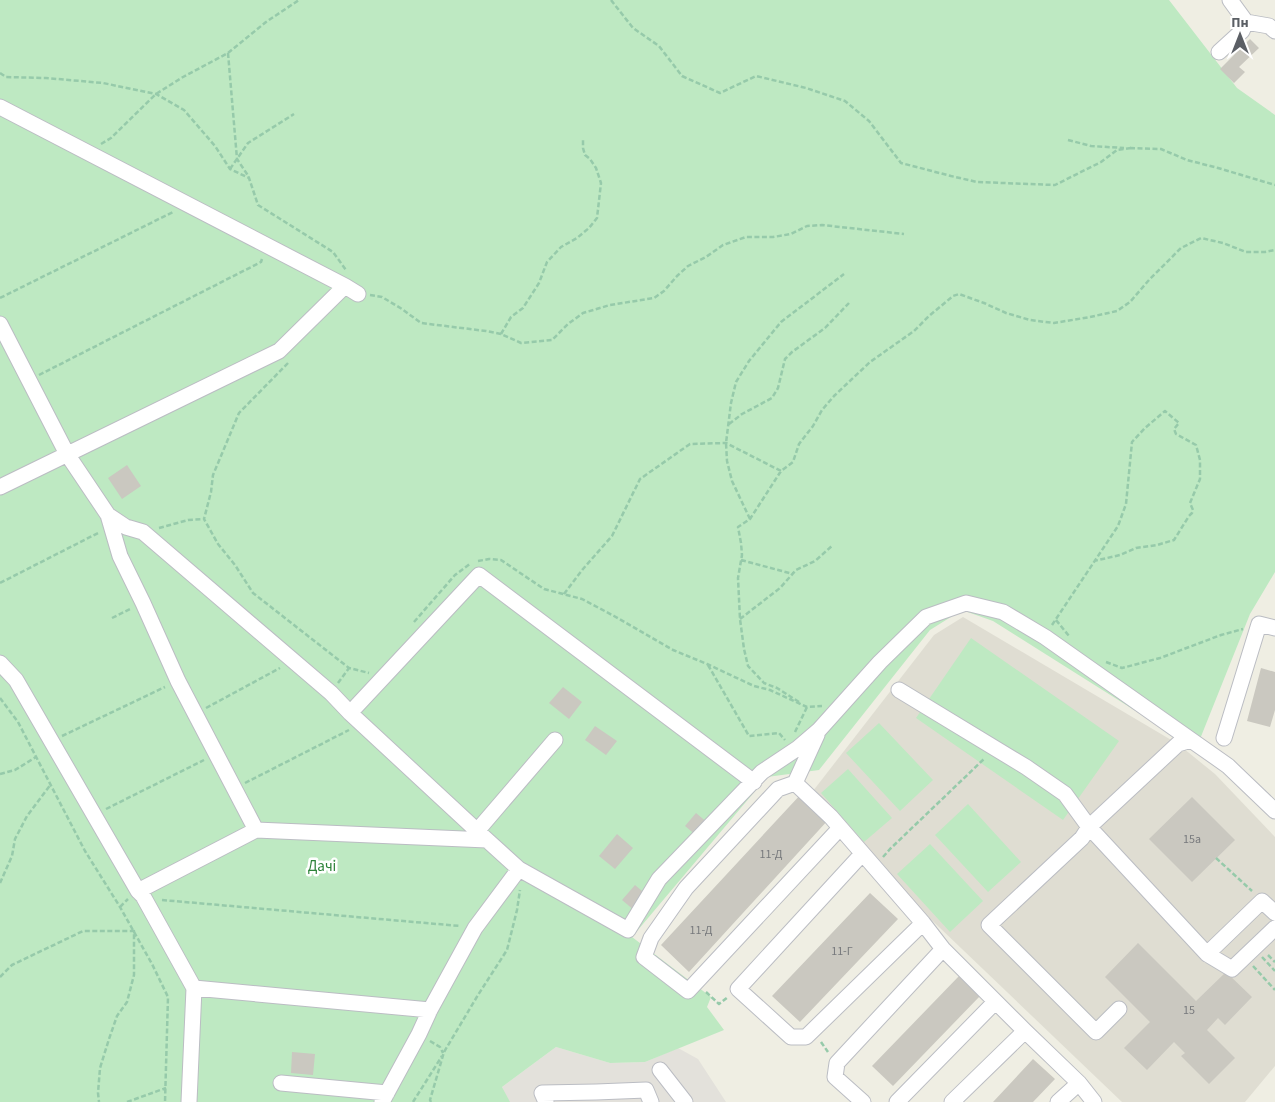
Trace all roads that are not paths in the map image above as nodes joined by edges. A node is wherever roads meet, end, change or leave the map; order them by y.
1 (1230, 0) edge
2 (1246, 22) junction
3 (1275, 31) edge
4 (1219, 52) dead end
5 (0, 107) edge
6 (345, 286) junction
7 (358, 294) road end
8 (0, 324) edge
9 (67, 454) junction
10 (0, 488) edge
11 (109, 521) junction
12 (1275, 628) edge
13 (0, 663) edge
14 (899, 690) dead end
15 (350, 713) junction
16 (819, 730) junction
17 (1224, 738) dead end
18 (555, 740) dead end
19 (1184, 742) junction
20 (758, 777) junction
21 (795, 783) junction
22 (1275, 811) edge
23 (1089, 827) junction
24 (840, 828) junction
25 (256, 830) junction
26 (482, 836) junction
27 (862, 854) junction
28 (519, 869) junction
29 (140, 894) junction
30 (1275, 913) edge
31 (923, 923) junction
32 (1275, 928) edge
33 (943, 949) junction
34 (1207, 954) junction
35 (194, 988) junction
36 (995, 1002) junction
37 (1119, 1009) dead end
38 (430, 1010) junction
39 (1025, 1031) junction
40 (660, 1070) dead end
41 (281, 1083) dead end
42 (1079, 1083) junction
43 (598, 1097) edge
44 (384, 1098) edge
45 (189, 1102) edge
46 (546, 1102) edge
47 (651, 1102) edge
48 (685, 1102) edge
49 (863, 1102) edge
50 (897, 1102) edge
51 (952, 1102) edge
52 (1058, 1102) edge
53 (1094, 1102) edge

1 - 2 street
2 - 3 street
2 - 4 street
5 - 6 street
6 - 7 street
6 - 9 street
8 - 9 street
9 - 10 street
9 - 11 street
11 - 15 street
11 - 25 street
12 - 17 street
13 - 29 street
14 - 23 street
15 - 20 street
15 - 26 street
16 - 19 street
16 - 20 street
16 - 21 street
18 - 26 street
19 - 22 street
19 - 23 street
20 - 28 street
21 - 24 street
21 - 24 street
23 - 34 street
23 - 37 street
24 - 27 street
25 - 26 street
25 - 29 street
26 - 28 street
27 - 31 street
27 - 31 street
28 - 38 street
29 - 35 street
30 - 34 street
31 - 33 street
32 - 34 street
33 - 36 street
33 - 49 street
35 - 38 street
35 - 45 street
36 - 39 street
36 - 50 street
38 - 44 street
39 - 42 street
39 - 51 street
40 - 48 street
41 - 44 street
42 - 52 street
42 - 53 street
43 - 46 street
43 - 47 street

